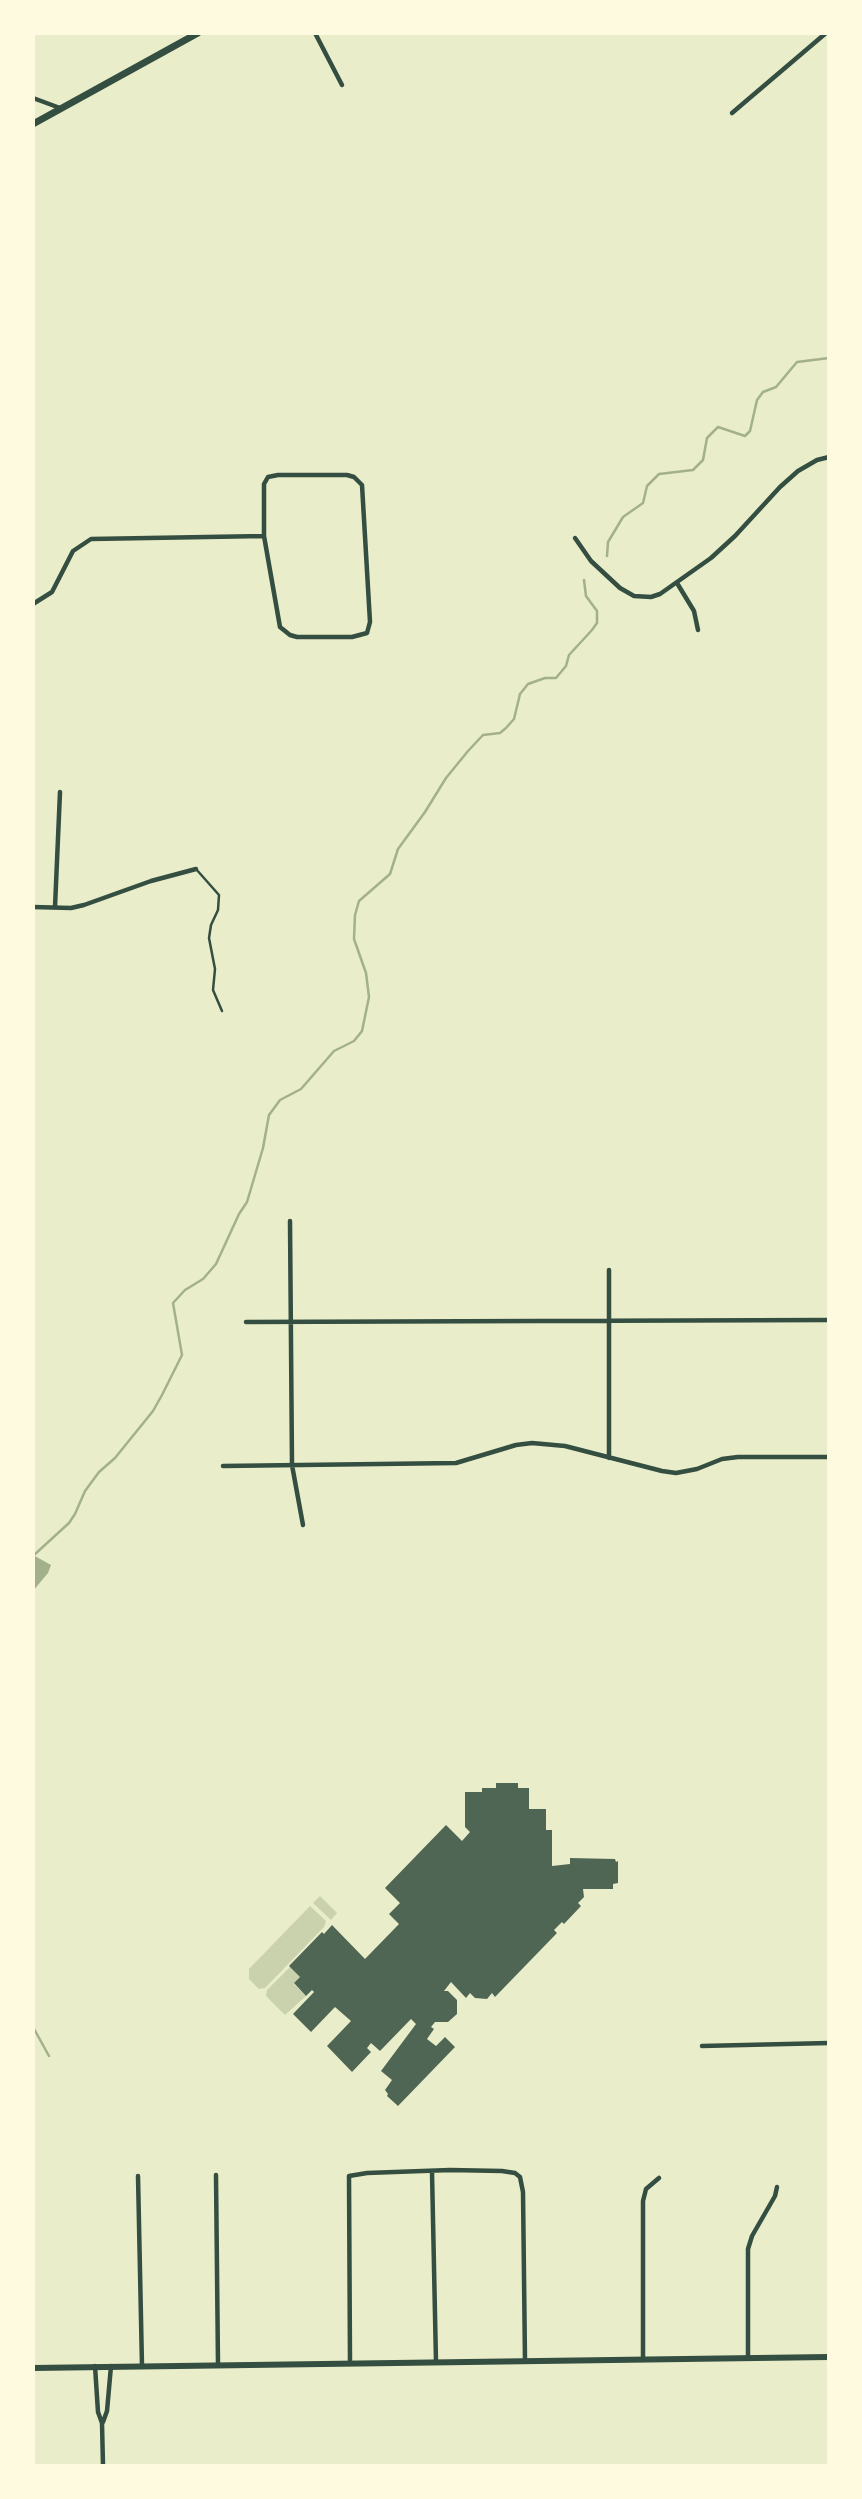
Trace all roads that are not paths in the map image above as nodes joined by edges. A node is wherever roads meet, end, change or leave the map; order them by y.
1 (198, 33) edge
2 (315, 33) edge
3 (826, 33) edge
4 (342, 85) dead end
5 (33, 97) edge
6 (60, 107) junction
7 (732, 113) dead end
8 (33, 124) edge
9 (829, 457) edge
10 (264, 536) junction
11 (575, 538) dead end
12 (677, 583) junction
13 (33, 604) edge
14 (698, 630) dead end
15 (60, 792) dead end
16 (196, 869) joint
17 (33, 906) edge
18 (55, 907) junction
19 (222, 1011) dead end
20 (290, 1222) dead end
21 (610, 1270) dead end
22 (829, 1320) edge
23 (609, 1321) junction
24 (246, 1322) dead end
25 (291, 1322) junction
26 (829, 1457) edge
27 (609, 1458) junction
28 (292, 1465) junction
29 (223, 1466) dead end
30 (303, 1525) dead end
31 (829, 2043) edge
32 (702, 2046) dead end
33 (432, 2172) junction
34 (216, 2175) dead end
35 (138, 2176) dead end
36 (659, 2178) dead end
37 (777, 2188) dead end
38 (829, 2357) edge
39 (748, 2358) junction
40 (643, 2360) junction
41 (525, 2361) junction
42 (436, 2362) junction
43 (351, 2363) junction
44 (218, 2365) junction
45 (95, 2366) junction
46 (111, 2366) junction
47 (142, 2366) junction
48 (33, 2368) edge
49 (102, 2423) junction
50 (103, 2466) edge

1 - 6 main road
2 - 4 street
3 - 7 street
5 - 6 street
6 - 8 main road
9 - 12 street
10 - 10 street
10 - 13 street
11 - 12 street
12 - 14 street
15 - 18 street
16 - 18 street
16 - 19 lane
17 - 18 street
20 - 25 street
21 - 23 street
22 - 23 street
23 - 25 street
23 - 27 street
24 - 25 street
25 - 28 street
26 - 27 street
27 - 28 street
28 - 29 street
28 - 30 street
31 - 32 street
33 - 41 street
33 - 42 street
33 - 43 street
34 - 44 street
35 - 47 street
36 - 40 street
37 - 39 street
38 - 39 street
39 - 40 street
40 - 41 street
41 - 42 street
42 - 43 street
43 - 44 street
44 - 47 street
45 - 46 street
45 - 48 street
45 - 49 street
46 - 47 street
46 - 49 street
49 - 50 street

